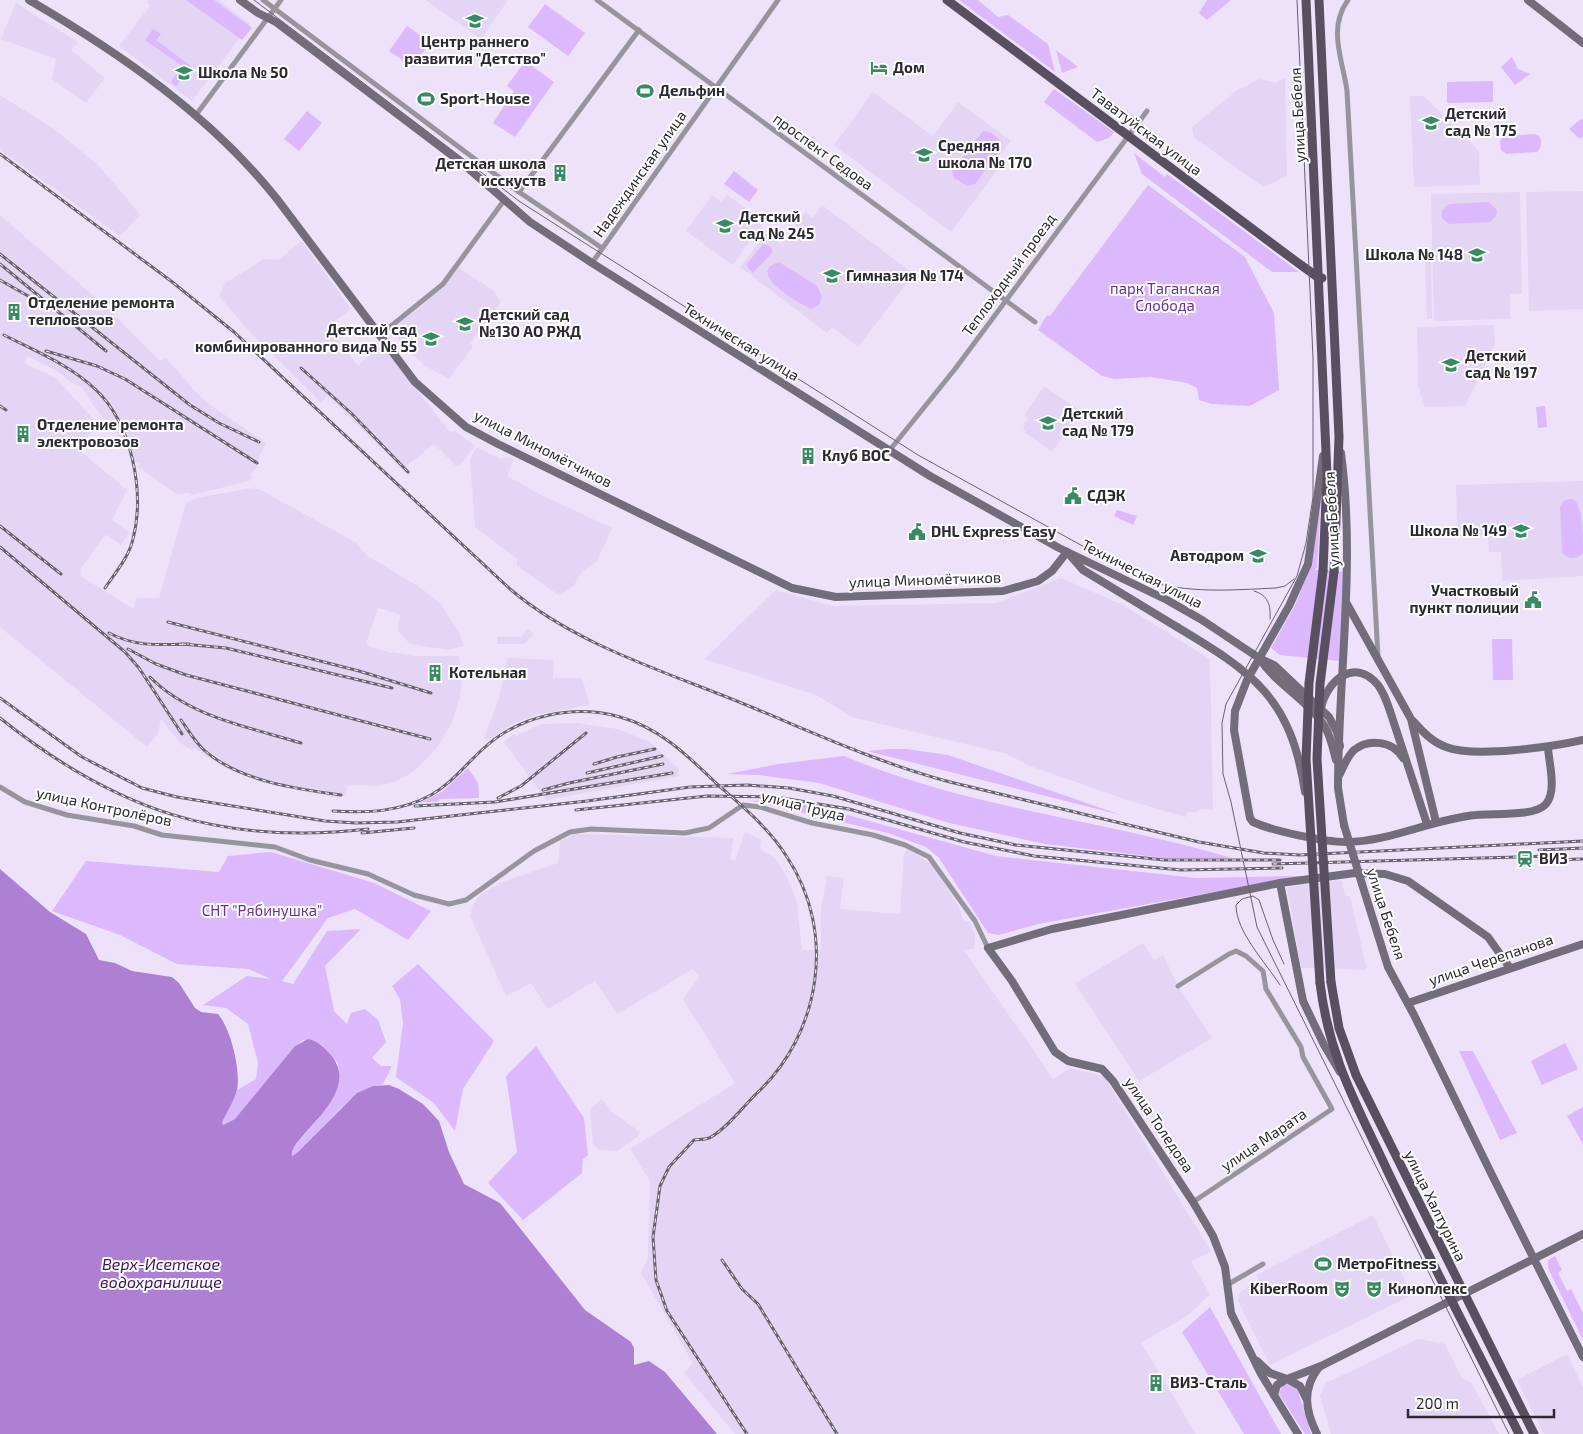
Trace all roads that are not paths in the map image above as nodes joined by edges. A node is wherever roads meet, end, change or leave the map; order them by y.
1 (29, 0) edge
2 (240, 0) edge
3 (263, 0) edge
4 (281, 0) edge
5 (597, 0) edge
6 (778, 0) edge
7 (947, 0) edge
8 (1306, 0) edge
9 (1319, 0) edge
10 (1348, 0) edge
11 (1528, 0) edge
12 (274, 8) junction
13 (267, 18) junction
14 (639, 30) junction
15 (1583, 43) edge
16 (716, 87) junction
17 (1147, 111) dead end
18 (196, 115) junction
19 (1127, 135) junction
20 (519, 192) junction
21 (505, 199) junction
22 (602, 248) junction
23 (592, 263) junction
24 (1332, 277) junction
25 (1319, 278) junction
26 (1005, 301) junction
27 (1035, 322) dead end
28 (380, 335) junction
29 (1339, 437) junction
30 (1325, 438) junction
31 (889, 452) junction
32 (1068, 552) junction
33 (1347, 604) junction
34 (1378, 657) junction
35 (1259, 658) junction
36 (1412, 720) junction
37 (1317, 737) junction
38 (1583, 740) edge
39 (1340, 746) junction
40 (1548, 748) junction
41 (1408, 766) junction
42 (1338, 771) junction
43 (0, 787) edge
44 (1338, 788) junction
45 (1307, 812) junction
46 (1436, 822) junction
47 (1427, 824) junction
48 (1280, 883) junction
49 (466, 900) joint
50 (1583, 944) edge
51 (988, 948) junction
52 (1510, 968) junction
53 (1178, 986) dead end
54 (1408, 1003) junction
55 (1344, 1080) junction
56 (1193, 1202) junction
57 (1583, 1234) edge
58 (1534, 1259) junction
59 (1263, 1264) dead end
60 (1226, 1286) junction
61 (1463, 1294) junction
62 (1451, 1300) junction
63 (1583, 1357) edge
64 (1254, 1358) junction
65 (1321, 1366) junction
66 (1287, 1379) junction
67 (1274, 1394) junction
68 (1306, 1398) junction
69 (1298, 1434) edge
70 (1317, 1434) edge
71 (1519, 1434) edge
72 (1534, 1434) edge

1 - 18 main road, улица Миномётчиков
2 - 13 main road, Техническая улица
3 - 12 street
4 - 12 street
5 - 14 street, проспект Седова
6 - 16 street, Надеждинская улица
7 - 19 main road, Таватуйская улица
8 - 25 main road, улица Бебеля
9 - 24 main road, улица Бебеля
10 - 34 street
11 - 15 main road
12 - 13 street
12 - 20 street
13 - 18 street
13 - 21 main road, Техническая улица
14 - 16 street, проспект Седова
14 - 20 street
16 - 22 street, Надеждинская улица
16 - 26 street, проспект Седова
17 - 19 street, Теплоходный проезд
18 - 28 main road, улица Миномётчиков
19 - 25 main road, Таватуйская улица
19 - 26 street, Теплоходный проезд
20 - 22 street
21 - 23 main road, Техническая улица
21 - 28 street
22 - 23 street, Надеждинская улица
23 - 31 main road, Техническая улица
24 - 25 main road
24 - 29 main road, улица Бебеля
25 - 30 main road, улица Бебеля
26 - 27 street, проспект Седова
26 - 31 street, Теплоходный проезд
28 - 32 main road, улица Миномётчиков
29 - 33 main road, улица Бебеля
29 - 37 main road, улица Бебеля, bridge
30 - 35 main road, улица Бебеля
30 - 45 main road, улица Бебеля, bridge
31 - 32 main road, Техническая улица
32 - 35 main road, Техническая улица
32 - 45 main road, bridge
33 - 34 main road
33 - 39 main road, улица Бебеля
34 - 36 main road
35 - 39 main road, Техническая улица
35 - 42 main road, Техническая улица
35 - 47 main road, улица Бебеля
36 - 40 main road
36 - 46 main road
37 - 41 main road, bridge
37 - 61 main road, улица Халтурина, bridge
38 - 40 main road
39 - 42 main road, улица Бебеля
40 - 46 main road
41 - 44 main road
41 - 47 main road
42 - 44 main road, улица Бебеля
43 - 49 street, улица Контролёров
44 - 54 main road, улица Бебеля, bridge
45 - 55 main road, улица Халтурина, bridge
46 - 47 main road
48 - 51 main road
48 - 52 main road
48 - 55 main road
49 - 51 street, улица Труда
50 - 52 main road, улица Черепанова
51 - 56 main road, улица Толедова
52 - 54 main road, улица Черепанова
53 - 56 street, улица Марата
54 - 58 main road, улица Бебеля
55 - 62 main road, улица Халтурина
56 - 60 main road, улица Толедова
57 - 58 main road
58 - 61 main road
58 - 63 main road, улица Бебеля
59 - 60 street
60 - 64 main road, улица Толедова
61 - 62 main road
61 - 72 main road, улица Халтурина
62 - 65 main road
62 - 71 main road, улица Халтурина
64 - 66 main road
64 - 67 main road, улица Толедова
65 - 66 main road
65 - 68 main road
66 - 67 main road
66 - 68 main road
67 - 69 main road, улица Толедова
68 - 70 main road

